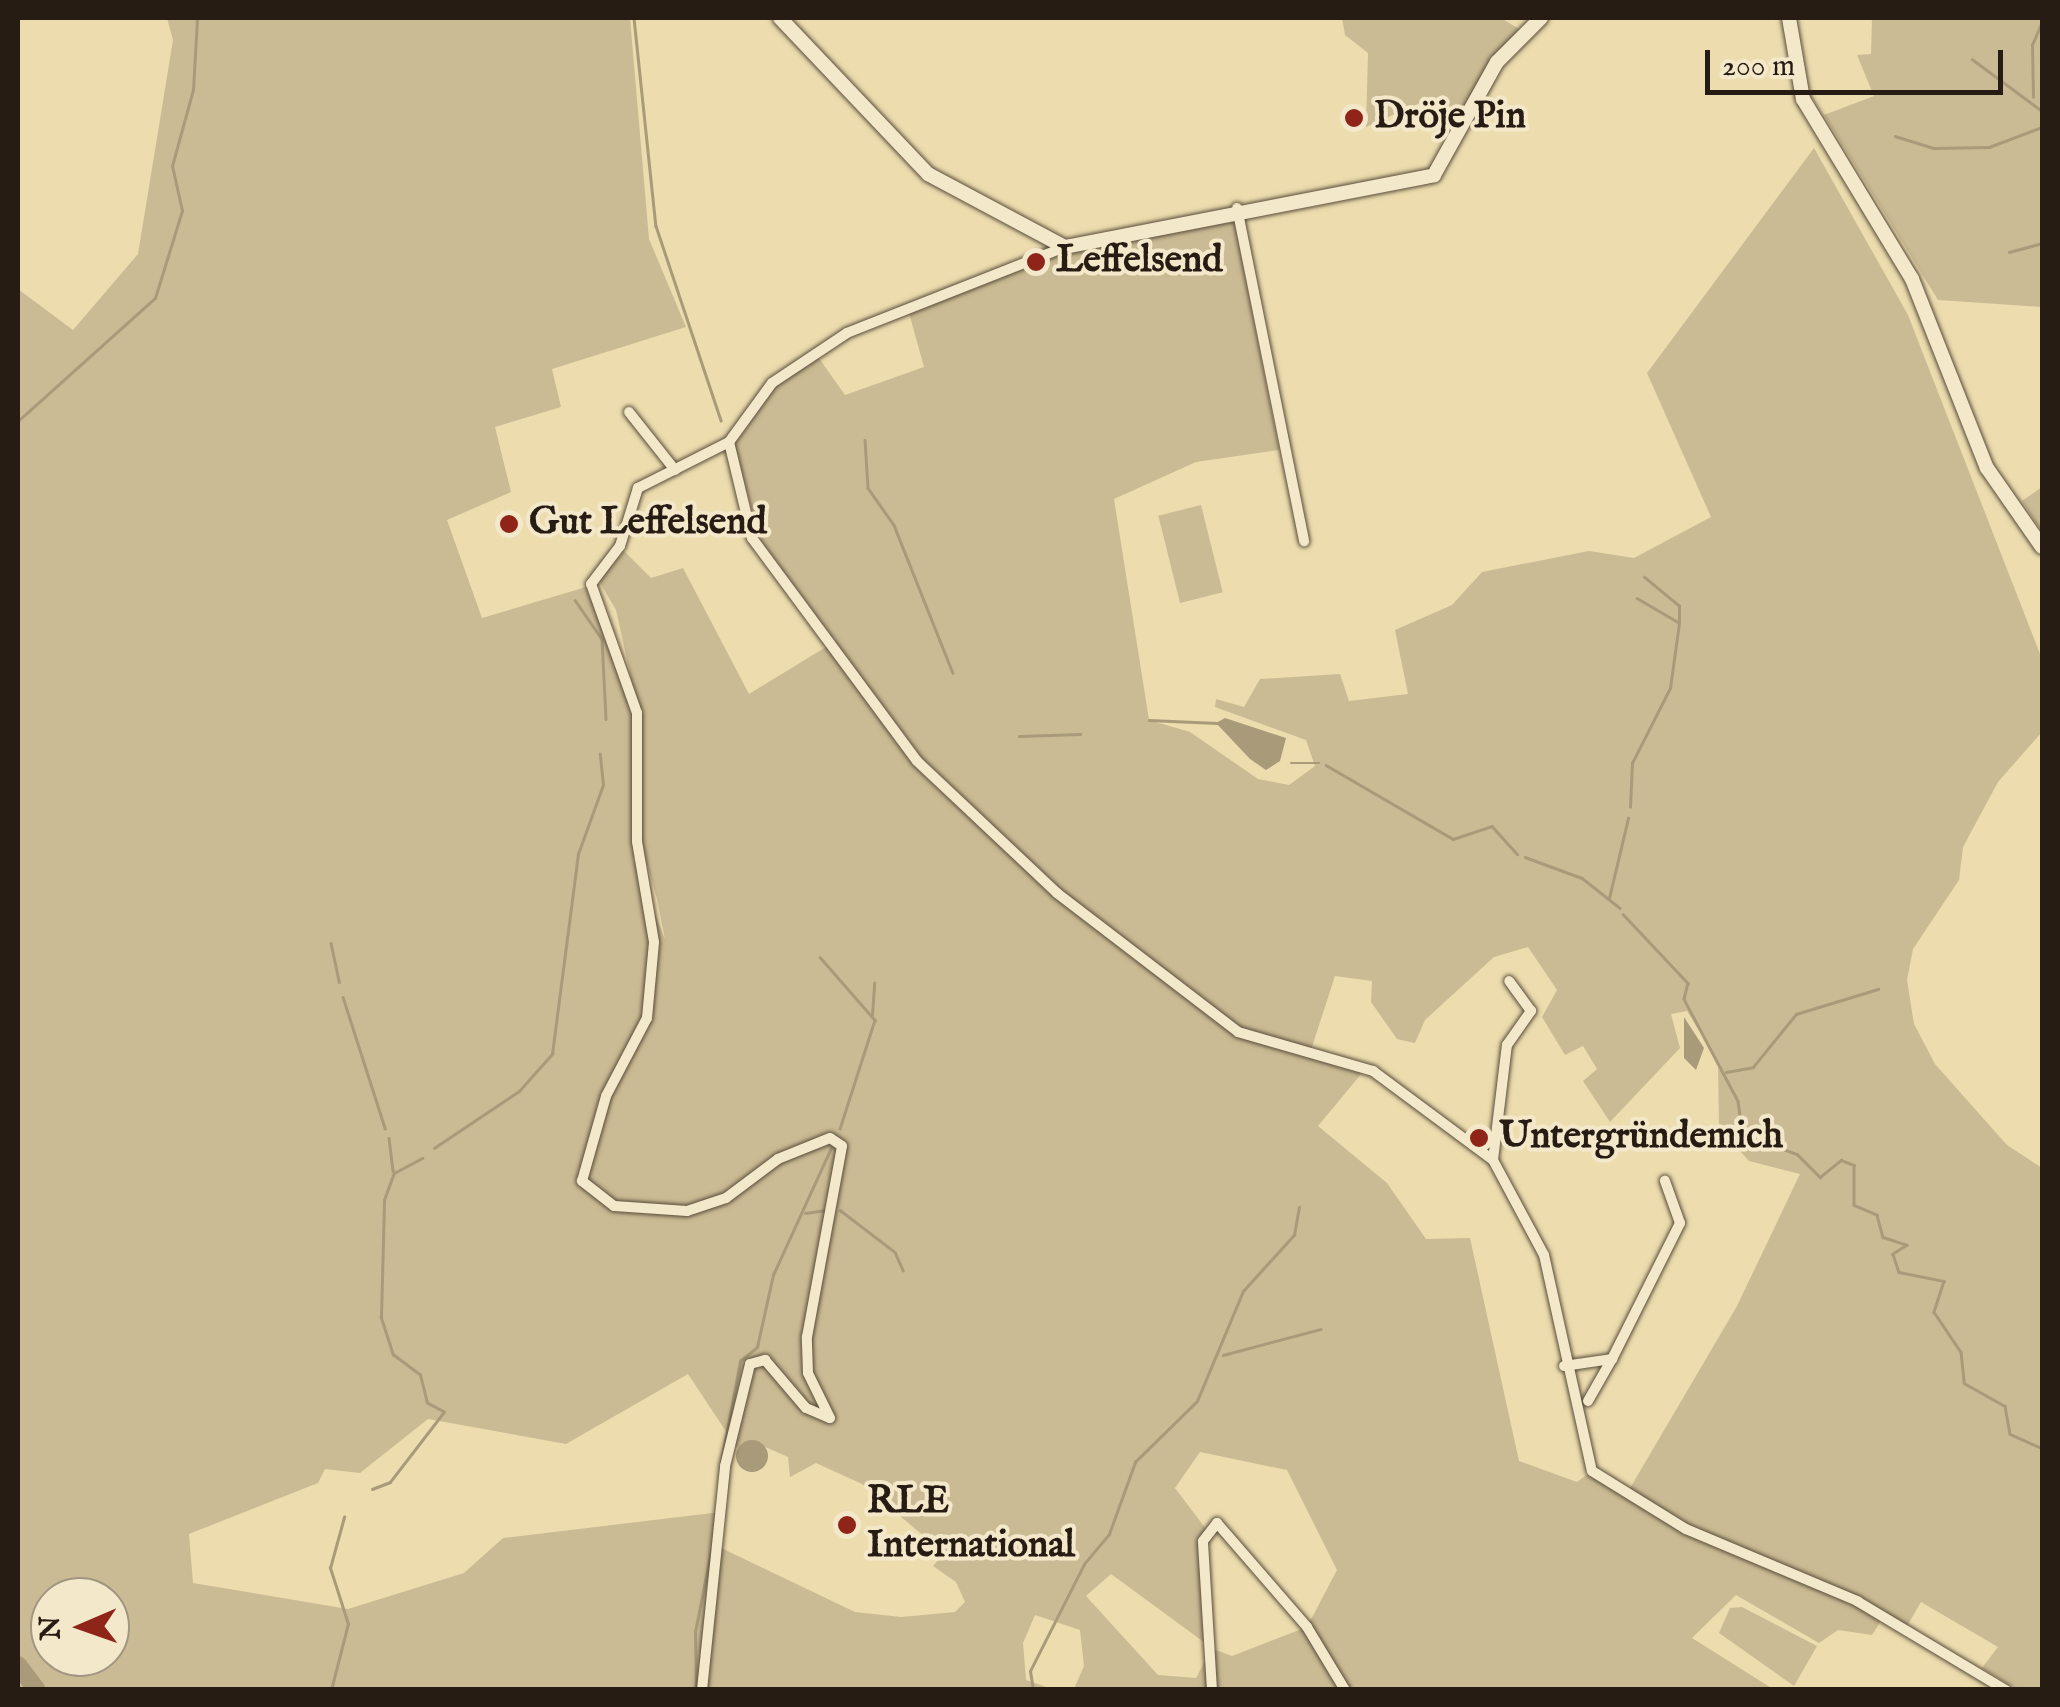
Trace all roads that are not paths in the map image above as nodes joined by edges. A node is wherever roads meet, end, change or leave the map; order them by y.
1 (780, 18) edge
2 (1540, 18) edge
3 (1789, 18) edge
4 (1237, 207) junction
5 (1065, 247) junction
6 (629, 412) dead end
7 (730, 442) junction
8 (675, 470) junction
9 (1304, 540) dead end
10 (2042, 547) edge
11 (1509, 981) dead end
12 (1494, 1160) junction
13 (1665, 1181) dead end
14 (1612, 1359) junction
15 (1564, 1366) junction
16 (1588, 1401) dead end
17 (702, 1690) edge
18 (1212, 1690) edge
19 (1345, 1690) edge
20 (2006, 1690) edge

1 - 5 street
2 - 4 street
3 - 10 street
4 - 5 street
4 - 9 street
5 - 7 street
6 - 8 street
7 - 8 street
7 - 12 street
8 - 17 street
11 - 12 street
12 - 15 street
13 - 14 street
14 - 15 street
14 - 16 street
15 - 20 street
18 - 19 street

